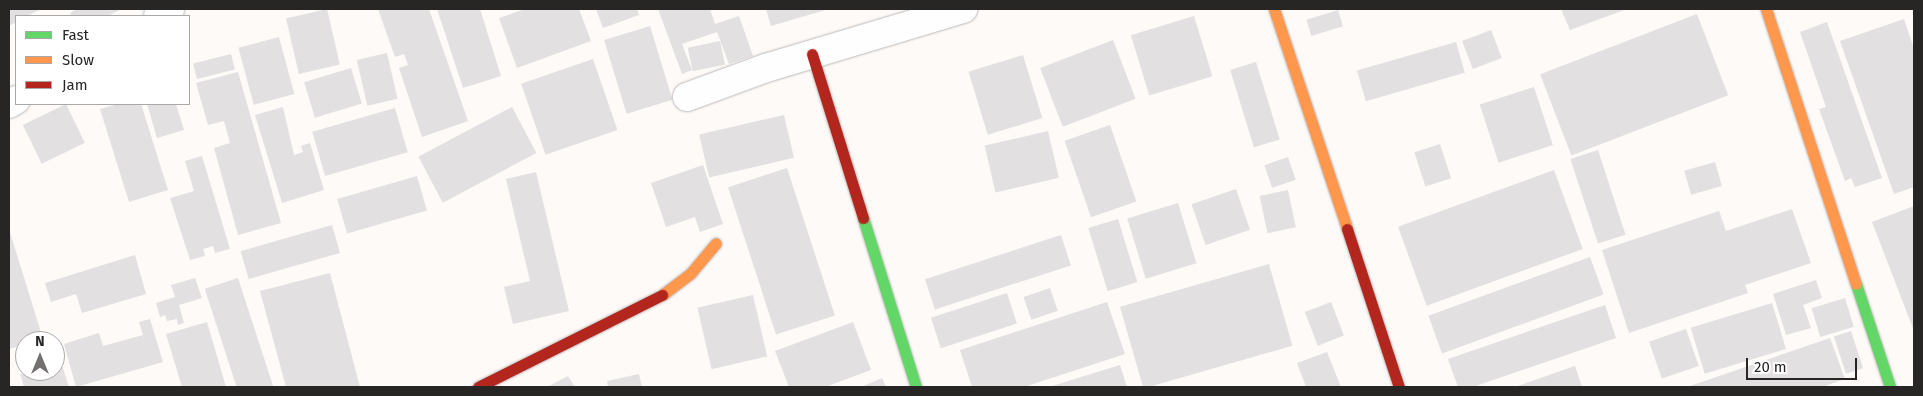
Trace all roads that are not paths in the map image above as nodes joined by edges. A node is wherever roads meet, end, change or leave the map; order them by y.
1 (963, 9) edge
2 (1274, 9) edge
3 (1766, 9) edge
4 (812, 54) junction
5 (687, 97) dead end
6 (716, 243) dead end
7 (478, 387) edge
8 (916, 387) edge
9 (1400, 387) edge
10 (1890, 387) edge

1 - 4 street
2 - 9 street
3 - 10 street
4 - 5 street
4 - 8 street
6 - 7 street

